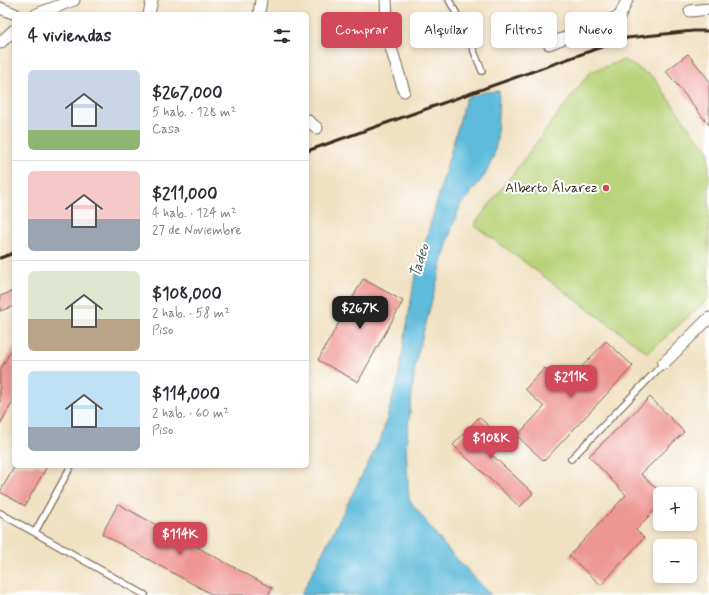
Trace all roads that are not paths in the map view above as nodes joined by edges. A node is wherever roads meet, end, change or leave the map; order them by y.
1 (74, 0) edge
2 (152, 0) edge
3 (261, 0) edge
4 (386, 0) edge
5 (449, 0) edge
6 (627, 0) edge
7 (0, 8) edge
8 (709, 9) edge
9 (690, 11) dead end
10 (41, 12) edge
11 (149, 12) edge
12 (259, 12) edge
13 (12, 13) edge
14 (12, 32) edge
15 (557, 40) edge
16 (0, 43) edge
17 (482, 71) dead end
18 (404, 91) dead end
19 (309, 122) edge
20 (317, 128) dead end
21 (709, 318) edge
22 (662, 364) joint
23 (571, 459) dead end
24 (71, 468) edge
25 (0, 513) edge
26 (35, 532) junction
27 (145, 595) edge

1 - 10 street
2 - 11 street
3 - 12 street
4 - 18 street
5 - 17 lane
6 - 15 street
7 - 13 street
8 - 9 street
14 - 16 street
19 - 20 street
21 - 22 street
22 - 23 lane
24 - 26 lane
25 - 26 lane
26 - 27 lane

